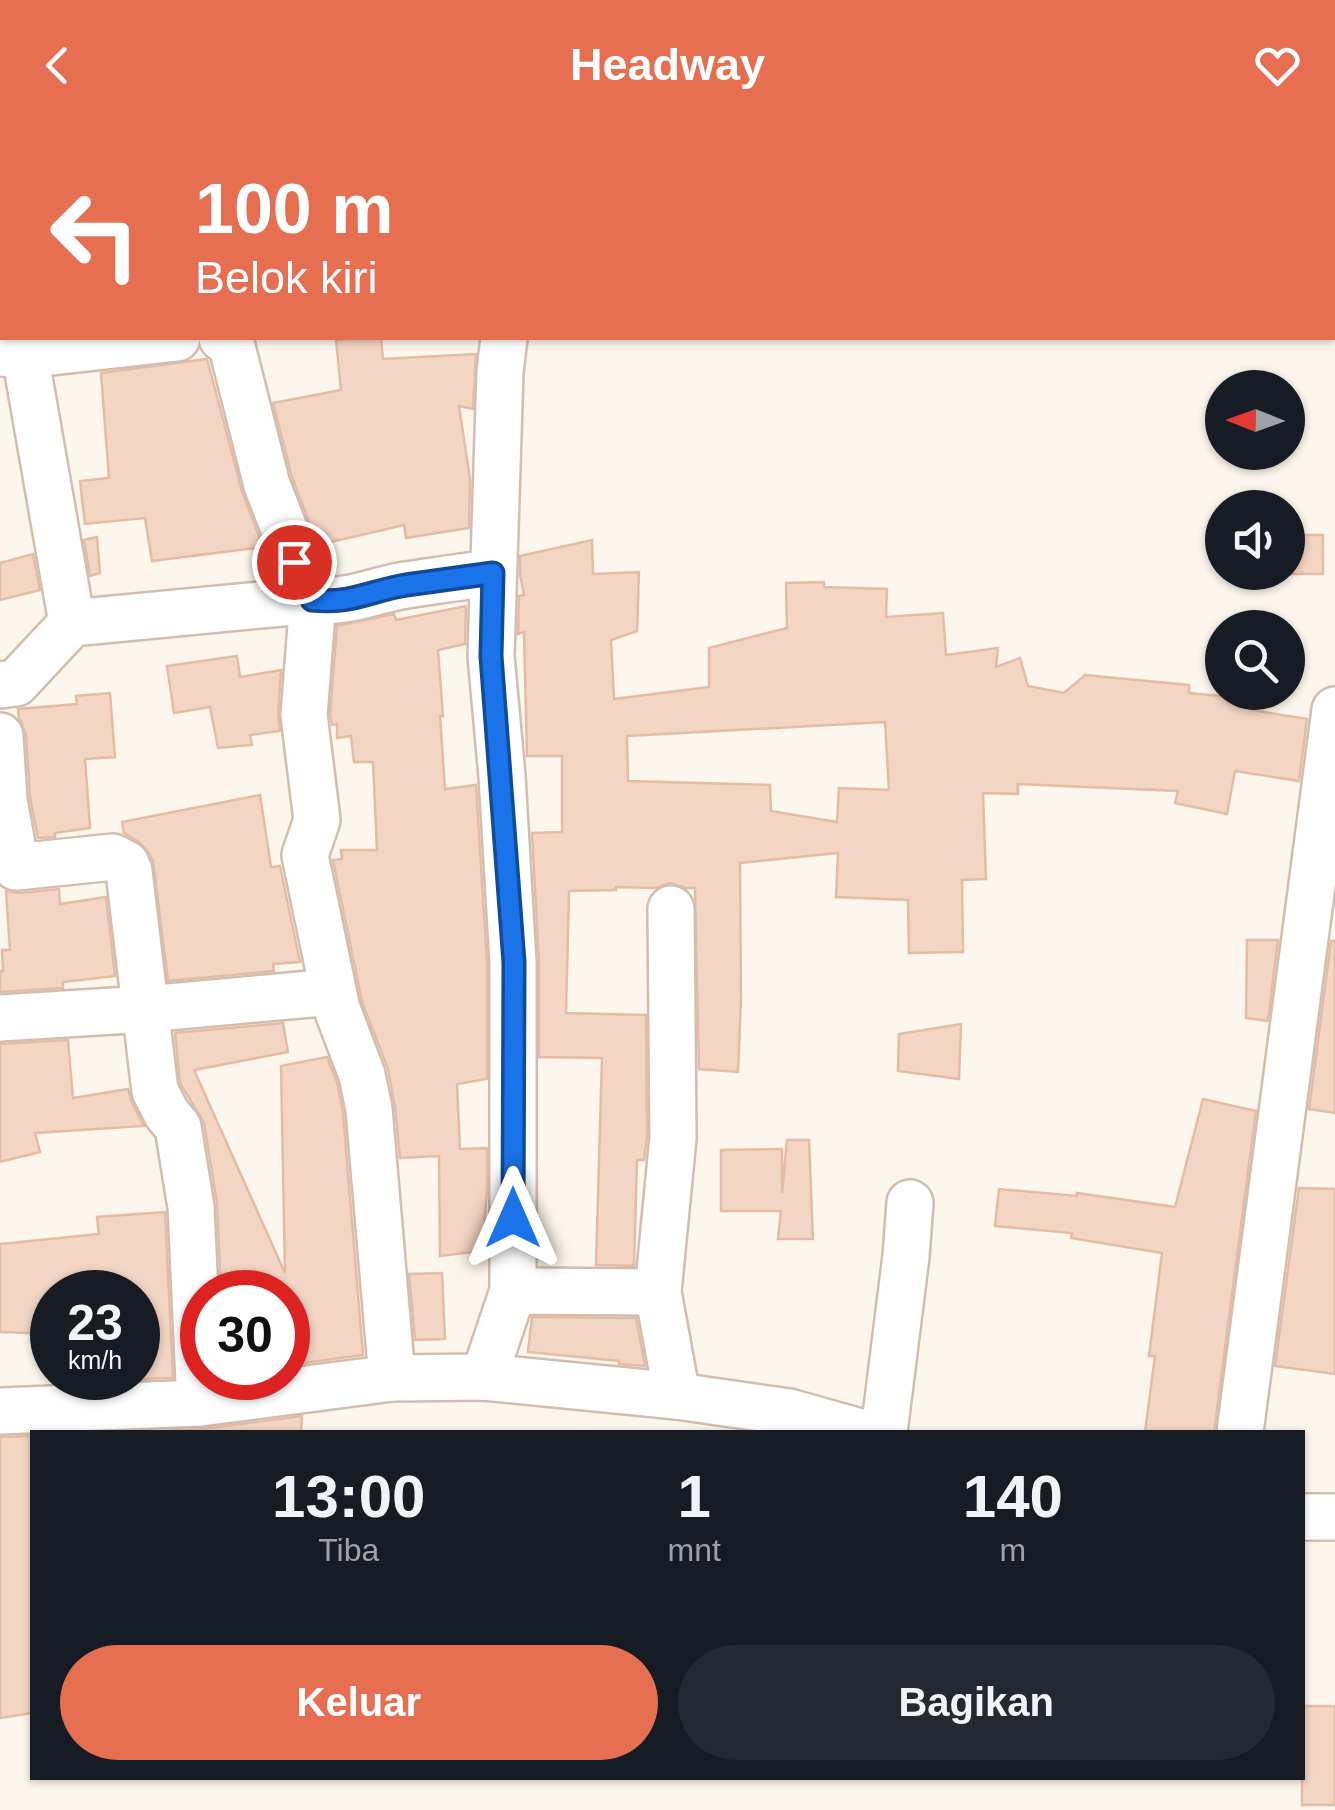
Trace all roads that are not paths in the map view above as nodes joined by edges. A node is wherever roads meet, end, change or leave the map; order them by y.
1 (156, 340) edge
2 (235, 340) edge
3 (504, 340) edge
4 (12, 354) edge
5 (493, 573) junction
6 (312, 600) junction
7 (72, 623) junction
8 (0, 685) edge
9 (1335, 710) edge
10 (0, 736) edge
11 (8, 868) edge
12 (671, 908) dead end
13 (333, 992) junction
14 (146, 1009) junction
15 (0, 1018) edge
16 (910, 1203) dead end
17 (513, 1292) junction
18 (658, 1292) junction
19 (484, 1377) junction
20 (392, 1378) junction
21 (677, 1396) junction
22 (200, 1402) junction
23 (0, 1411) edge
24 (853, 1430) edge
25 (884, 1430) edge
26 (1240, 1430) edge
27 (1335, 1517) edge
28 (1305, 1518) edge

1 - 4 street
2 - 6 street
3 - 5 street
4 - 7 street
5 - 6 street
5 - 17 street
6 - 7 street
6 - 13 street
7 - 8 street
9 - 26 street
10 - 11 street
11 - 14 street
12 - 18 street
13 - 14 street
13 - 20 street
14 - 15 street
14 - 22 street
16 - 25 street
17 - 18 street
17 - 19 street
18 - 21 street
19 - 20 street
19 - 21 street
20 - 22 street
21 - 24 street
22 - 23 street
27 - 28 street

